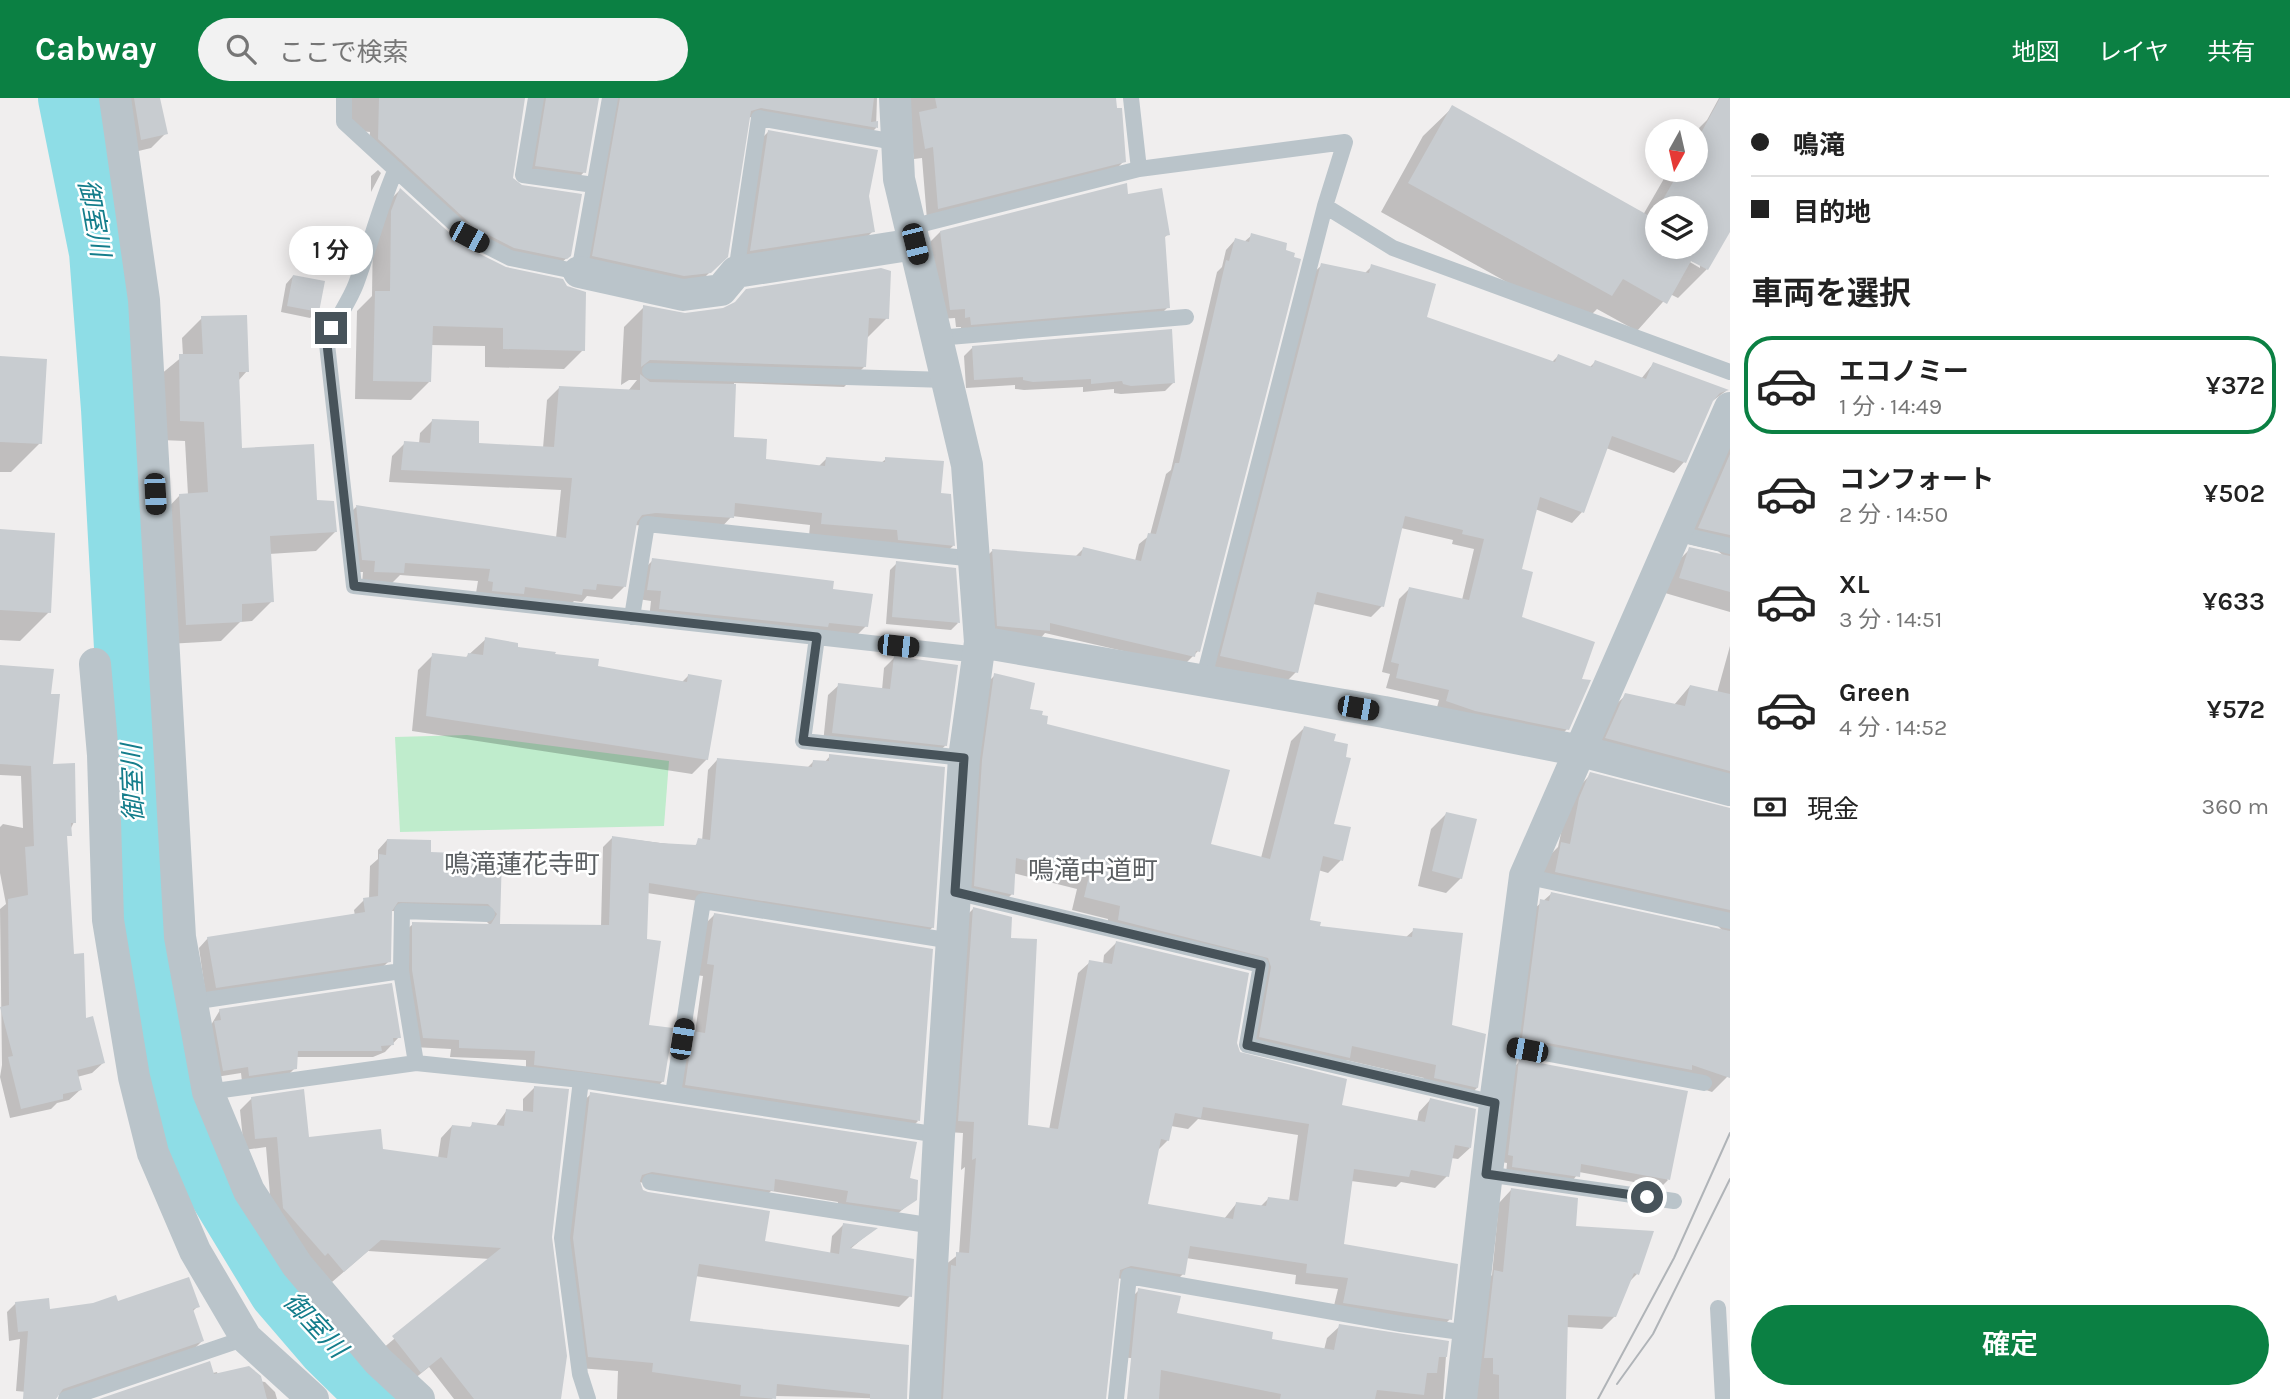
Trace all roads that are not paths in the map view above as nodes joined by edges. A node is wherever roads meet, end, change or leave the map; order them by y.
1 (115, 98) edge
2 (344, 98) edge
3 (536, 98) edge
4 (610, 98) edge
5 (895, 98) edge
6 (1131, 98) edge
7 (895, 142) junction
8 (396, 169) junction
9 (1139, 169) junction
10 (594, 185) junction
11 (1325, 206) junction
12 (913, 235) junction
13 (579, 272) junction
14 (736, 272) junction
15 (1186, 317) dead end
16 (937, 338) junction
17 (650, 371) dead end
18 (1730, 372) edge
19 (947, 380) junction
20 (1730, 408) edge
21 (1675, 533) junction
22 (1730, 546) edge
23 (975, 559) junction
24 (632, 617) junction
25 (817, 637) junction
26 (980, 648) junction
27 (95, 663) dead end
28 (1203, 681) junction
29 (1581, 751) junction
30 (964, 758) junction
31 (1730, 790) edge
32 (1525, 876) junction
33 (955, 892) junction
34 (487, 914) dead end
35 (1730, 921) edge
36 (952, 941) junction
37 (401, 971) junction
38 (191, 1002) junction
39 (1502, 1045) junction
40 (416, 1063) junction
41 (581, 1080) junction
42 (1704, 1083) dead end
43 (208, 1092) junction
44 (673, 1094) junction
45 (1495, 1103) junction
46 (939, 1135) junction
47 (1486, 1174) junction
48 (650, 1182) dead end
49 (1674, 1200) dead end
50 (934, 1226) junction
51 (1718, 1308) dead end
52 (1469, 1333) junction
53 (246, 1338) junction
54 (66, 1399) edge
55 (313, 1399) edge
56 (419, 1399) edge
57 (588, 1399) edge
58 (926, 1399) edge
59 (1116, 1399) edge
60 (1461, 1399) edge
61 (1723, 1399) edge

1 - 38 street
2 - 8 lane
3 - 10 lane
4 - 10 lane
5 - 7 street
6 - 9 lane
7 - 12 street
7 - 14 lane
8 - 13 lane
8 - 24 lane
9 - 11 lane
9 - 12 lane
10 - 13 lane
11 - 18 lane
11 - 28 lane
12 - 14 street
12 - 16 street
13 - 14 street
15 - 16 lane
16 - 19 street
17 - 19 lane
19 - 23 street
20 - 21 street
21 - 22 lane
21 - 29 street
23 - 24 lane
23 - 26 street
24 - 25 lane
25 - 26 lane
25 - 30 lane
26 - 28 street
26 - 30 street
27 - 53 street
28 - 29 street
29 - 31 street
29 - 32 street
30 - 33 street
32 - 35 lane
32 - 39 street
33 - 36 street
33 - 45 lane
34 - 37 lane
36 - 44 lane
36 - 46 street
37 - 38 lane
37 - 40 lane
38 - 43 street
39 - 42 lane
39 - 45 street
40 - 41 lane
40 - 43 lane
41 - 44 lane
41 - 57 lane
43 - 56 street
44 - 46 lane
45 - 47 street
46 - 50 street
47 - 49 lane
47 - 52 street
48 - 50 lane
50 - 58 street
51 - 61 lane
52 - 59 lane
52 - 60 street
53 - 54 lane
53 - 55 street

